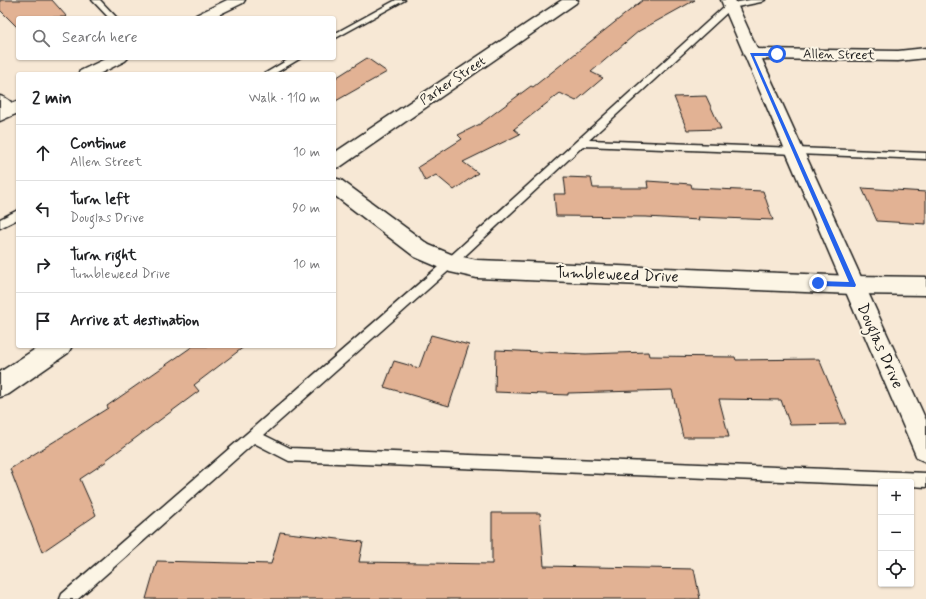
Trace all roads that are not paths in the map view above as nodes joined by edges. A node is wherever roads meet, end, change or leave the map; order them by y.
1 (96, 0) edge
2 (238, 0) edge
3 (401, 0) edge
4 (571, 0) edge
5 (762, 0) edge
6 (729, 3) edge
7 (111, 16) edge
8 (205, 16) edge
9 (336, 36) edge
10 (926, 53) edge
11 (751, 54) junction
12 (116, 60) edge
13 (293, 60) edge
14 (90, 72) edge
15 (272, 72) edge
16 (581, 143) junction
17 (794, 150) junction
18 (926, 156) edge
19 (336, 161) edge
20 (336, 186) edge
21 (16, 215) edge
22 (0, 224) edge
23 (450, 263) junction
24 (853, 285) junction
25 (926, 286) edge
26 (57, 348) edge
27 (0, 386) edge
28 (253, 436) junction
29 (926, 449) edge
30 (926, 480) edge
31 (67, 599) edge

1 - 7 lane
2 - 8 street
3 - 9 lane
4 - 19 street, Parker Street
5 - 6 lane
6 - 11 street, Douglas Drive
6 - 16 lane
10 - 11 street, Allen Street
11 - 17 street, Douglas Drive
12 - 14 street
13 - 15 lane
16 - 17 lane
16 - 23 lane
17 - 18 lane
17 - 24 street, Douglas Drive
20 - 23 street, Tumbleweed Drive
21 - 22 lane
23 - 24 street, Tumbleweed Drive
23 - 28 lane
24 - 25 street, Tumbleweed Drive
24 - 29 street, Douglas Drive
26 - 27 street
28 - 30 lane
28 - 31 lane

